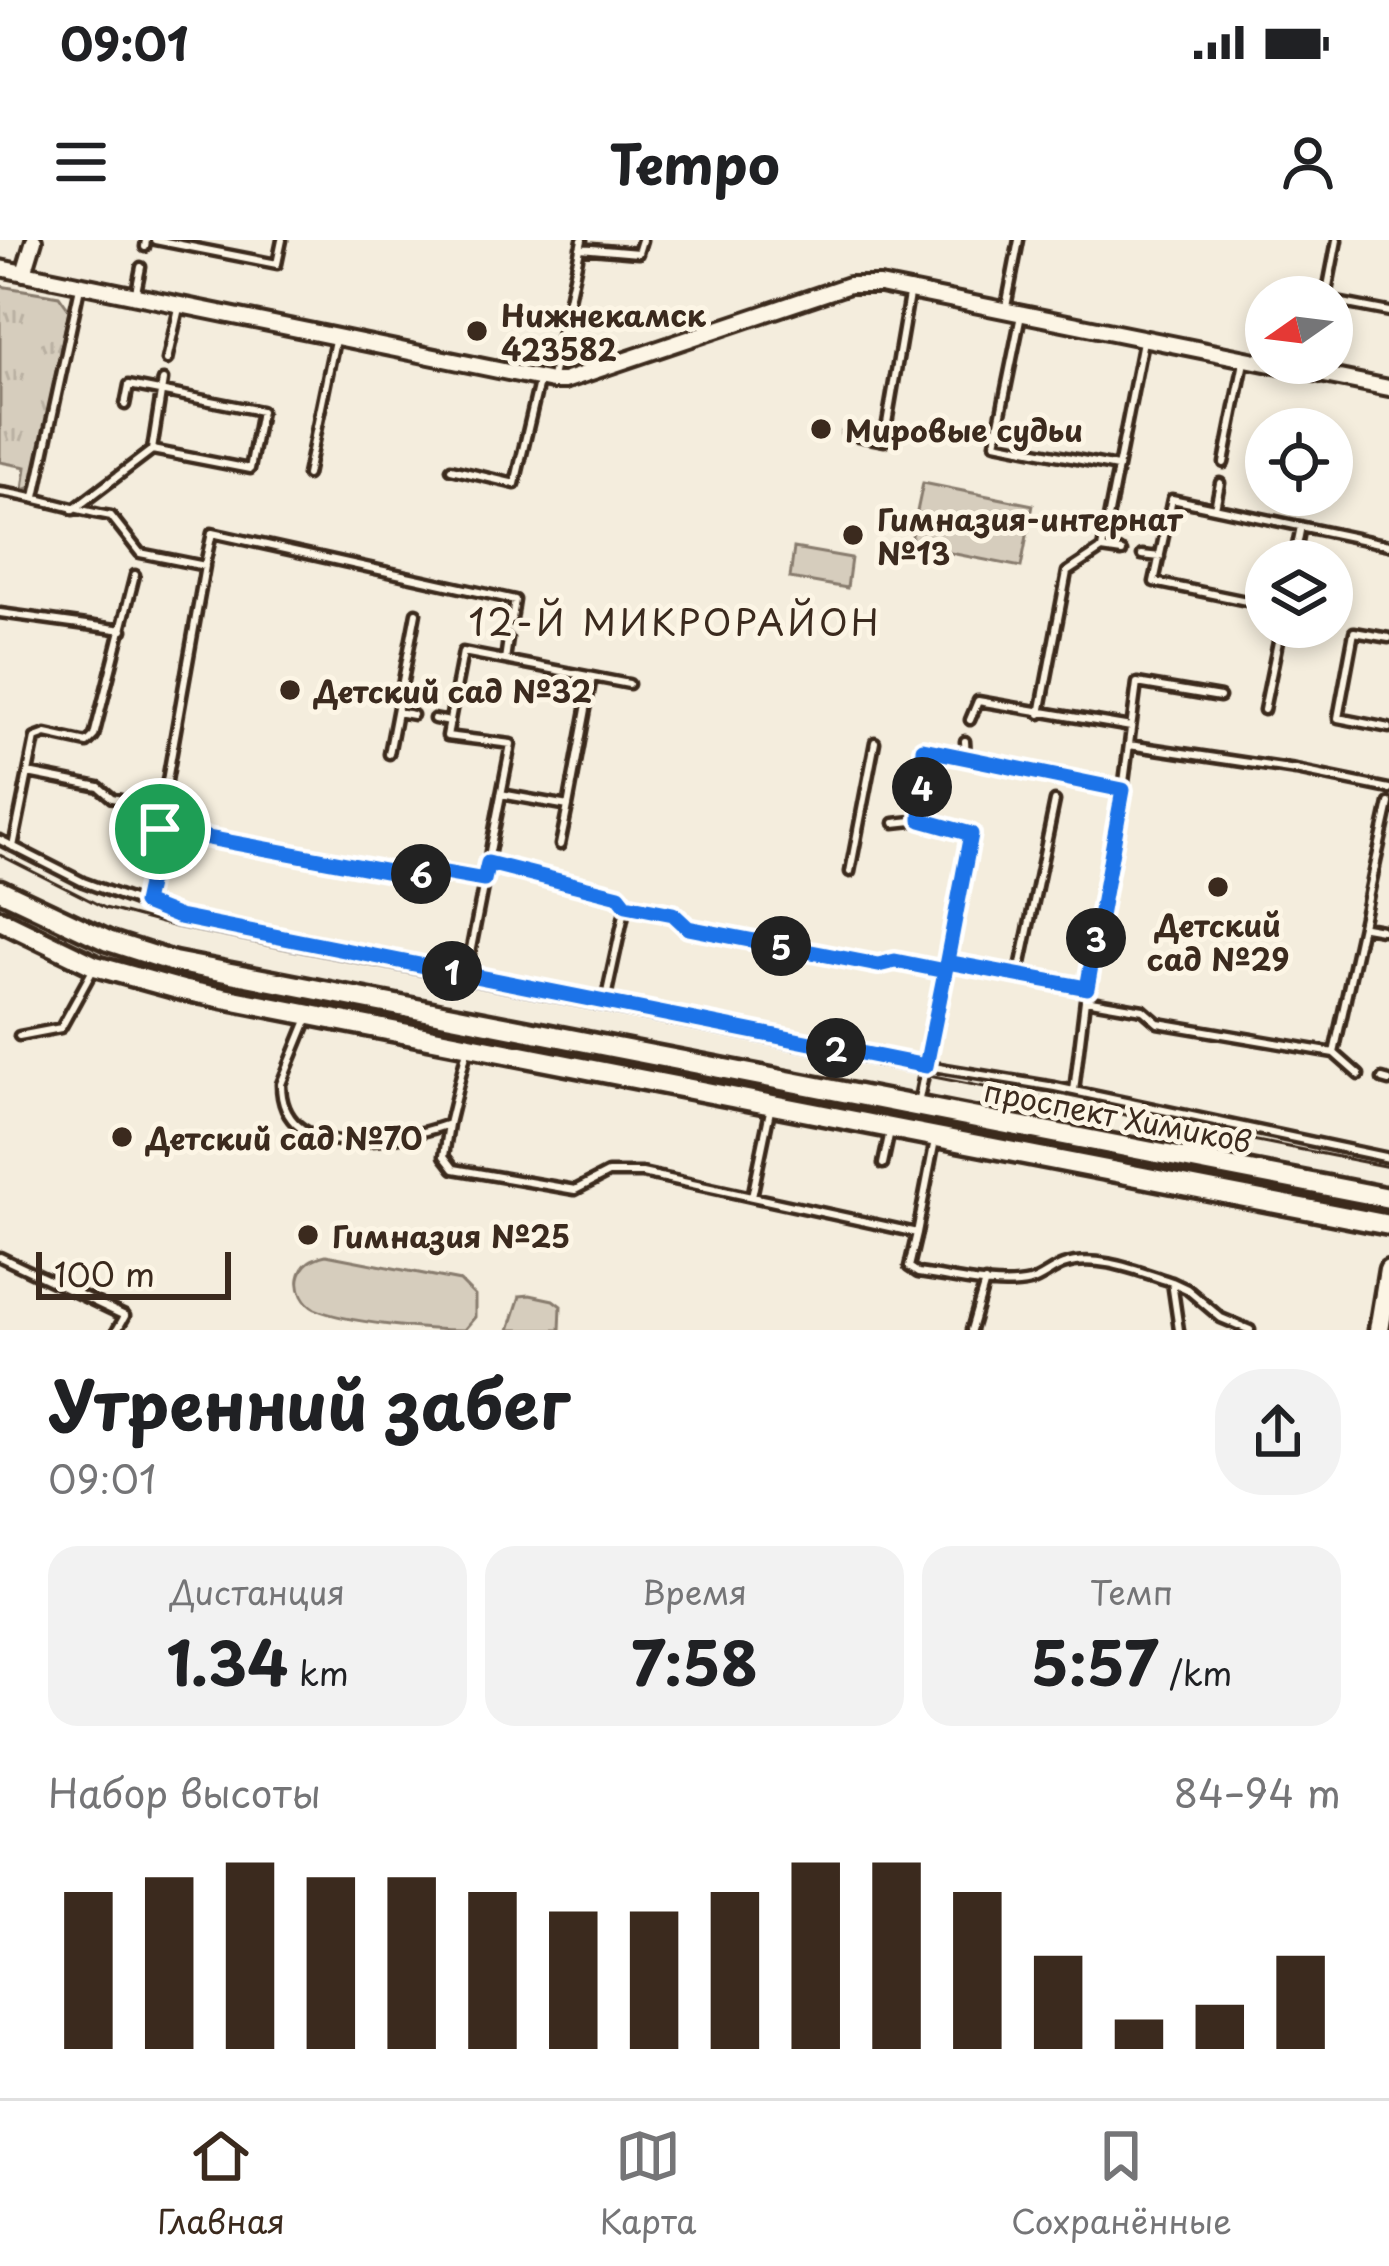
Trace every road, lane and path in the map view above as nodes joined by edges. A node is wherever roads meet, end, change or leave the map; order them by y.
1 (34, 240) edge
2 (282, 240) edge
3 (642, 240) edge
4 (1007, 240) edge
5 (1337, 240) edge
6 (1018, 241) edge
7 (149, 242) edge
8 (581, 244) edge
9 (141, 267) dead end
10 (0, 268) edge
11 (24, 273) junction
12 (1332, 276) edge
13 (81, 284) junction
14 (909, 291) junction
15 (136, 295) junction
16 (180, 304) junction
17 (1353, 304) edge
18 (1013, 312) junction
19 (1389, 312) edge
20 (336, 337) junction
21 (1143, 338) junction
22 (1245, 359) joint
23 (167, 360) dead end
24 (1353, 379) edge
25 (163, 380) dead end
26 (546, 380) junction
27 (1389, 388) edge
28 (163, 392) junction
29 (125, 405) dead end
30 (847, 434) dead end
31 (152, 450) junction
32 (1224, 463) dead end
33 (1117, 467) junction
34 (451, 469) dead end
35 (308, 475) dead end
36 (1220, 483) dead end
37 (0, 492) edge
38 (35, 496) junction
39 (1215, 508) junction
40 (74, 510) junction
41 (1300, 526) junction
42 (1298, 540) edge
43 (1389, 545) edge
44 (1102, 549) junction
45 (1122, 552) dead end
46 (1142, 555) dead end
47 (1160, 557) junction
48 (205, 566) junction
49 (136, 575) dead end
50 (1245, 601) edge
51 (0, 613) edge
52 (416, 613) dead end
53 (512, 619) dead end
54 (123, 630) junction
55 (1389, 638) edge
56 (508, 640) dead end
57 (1277, 648) edge
58 (504, 660) junction
59 (592, 677) junction
60 (629, 684) dead end
61 (1220, 697) dead end
62 (1264, 710) dead end
63 (397, 712) junction
64 (413, 715) dead end
65 (1040, 715) junction
66 (434, 718) dead end
67 (970, 720) dead end
68 (449, 722) junction
69 (1132, 727) junction
70 (1389, 728) edge
71 (965, 740) dead end
72 (875, 742) dead end
73 (1129, 745) junction
74 (389, 754) dead end
75 (966, 758) junction
76 (28, 773) junction
77 (1389, 789) edge
78 (1123, 790) junction
79 (501, 794) junction
80 (1055, 801) dead end
81 (1389, 803) edge
82 (568, 806) junction
83 (162, 808) junction
84 (860, 820) junction
85 (874, 820) dead end
86 (921, 820) junction
87 (894, 823) dead end
88 (160, 829) junction
89 (0, 840) edge
90 (560, 845) dead end
91 (13, 847) junction
92 (488, 863) junction
93 (850, 872) dead end
94 (484, 880) junction
95 (0, 890) edge
96 (144, 903) junction
97 (626, 905) junction
98 (0, 920) edge
99 (1365, 926) junction
100 (1382, 930) dead end
101 (95, 966) junction
102 (946, 966) junction
103 (1019, 973) junction
104 (466, 974) junction
105 (1087, 988) junction
106 (1085, 1000) junction
107 (605, 1001) junction
108 (309, 1014) junction
109 (19, 1036) dead end
110 (468, 1046) junction
111 (1334, 1053) junction
112 (926, 1066) junction
113 (1360, 1075) dead end
114 (1074, 1090) junction
115 (772, 1104) junction
116 (917, 1107) junction
117 (449, 1124) junction
118 (890, 1128) junction
119 (936, 1137) junction
120 (1389, 1158) edge
121 (883, 1163) dead end
122 (1276, 1176) junction
123 (752, 1197) junction
124 (1389, 1198) edge
125 (1266, 1203) junction
126 (1389, 1225) edge
127 (917, 1233) junction
128 (0, 1257) edge
129 (1389, 1270) edge
130 (985, 1282) junction
131 (1172, 1282) junction
132 (118, 1330) edge
133 (971, 1330) edge
134 (1179, 1330) edge
135 (1250, 1330) edge
136 (1379, 1330) edge

1 - 11 street
2 - 7 lane
3 - 8 lane
4 - 6 lane
5 - 12 lane
6 - 18 lane
8 - 26 lane
9 - 15 lane
10 - 11 street
11 - 13 street
13 - 15 street
13 - 38 lane
14 - 18 street
14 - 26 street
14 - 30 lane
15 - 16 street
16 - 20 street
16 - 23 lane
17 - 19 lane
18 - 21 street
18 - 33 lane
20 - 26 street
20 - 35 lane
21 - 22 street
21 - 33 lane
22 - 32 lane
24 - 27 street
25 - 28 lane
26 - 34 lane
28 - 29 lane
28 - 31 lane
28 - 31 lane
31 - 40 lane
33 - 44 lane
36 - 39 lane
37 - 38 lane
38 - 40 lane
39 - 41 lane
39 - 47 lane
40 - 48 lane
41 - 42 lane
41 - 43 lane
44 - 45 lane
44 - 65 lane
46 - 47 lane
47 - 50 lane
48 - 53 lane
48 - 83 lane
49 - 54 lane
51 - 54 lane
52 - 63 lane
54 - 76 lane
55 - 70 lane
56 - 58 lane
57 - 62 lane
58 - 59 lane
58 - 68 lane
59 - 60 lane
59 - 82 lane
61 - 69 lane
63 - 64 lane
63 - 74 lane
65 - 67 lane
65 - 69 lane
66 - 68 lane
68 - 79 lane
69 - 73 lane
71 - 75 lane
72 - 84 lane
73 - 77 lane
73 - 78 lane
75 - 78 lane
75 - 86 lane
76 - 83 lane
76 - 91 lane
78 - 105 lane
79 - 82 lane
79 - 92 lane
80 - 103 lane
81 - 99 lane
82 - 90 lane
83 - 88 lane
84 - 85 lane
84 - 93 lane
86 - 87 lane
86 - 102 lane
88 - 94 lane
88 - 96 lane
89 - 91 lane
91 - 96 lane
92 - 94 lane
92 - 97 lane
94 - 104 lane
95 - 116 main road, проспект Химиков
96 - 104 lane
97 - 102 lane
97 - 107 lane
98 - 101 main road, проспект Химиков
99 - 100 lane
99 - 111 lane
101 - 108 main road, проспект Химиков
101 - 109 lane
102 - 103 lane
102 - 112 lane
103 - 105 lane
104 - 107 lane
105 - 106 lane
106 - 111 lane
106 - 114 lane
107 - 112 lane
108 - 110 main road, проспект Химиков
108 - 117 lane
110 - 115 main road, проспект Химиков
110 - 117 lane
111 - 113 lane
112 - 114 lane
112 - 116 lane
114 - 120 lane
115 - 118 main road, проспект Химиков
115 - 123 lane
116 - 122 main road, проспект Химиков
117 - 123 lane
118 - 119 main road, проспект Химиков
118 - 121 lane
119 - 125 main road, проспект Химиков
119 - 127 lane
122 - 124 main road, проспект Химиков
122 - 125 main road
123 - 127 lane
125 - 126 main road, проспект Химиков
127 - 130 lane
128 - 132 lane
129 - 136 main road
130 - 131 lane
130 - 133 lane
131 - 134 lane
131 - 135 lane

